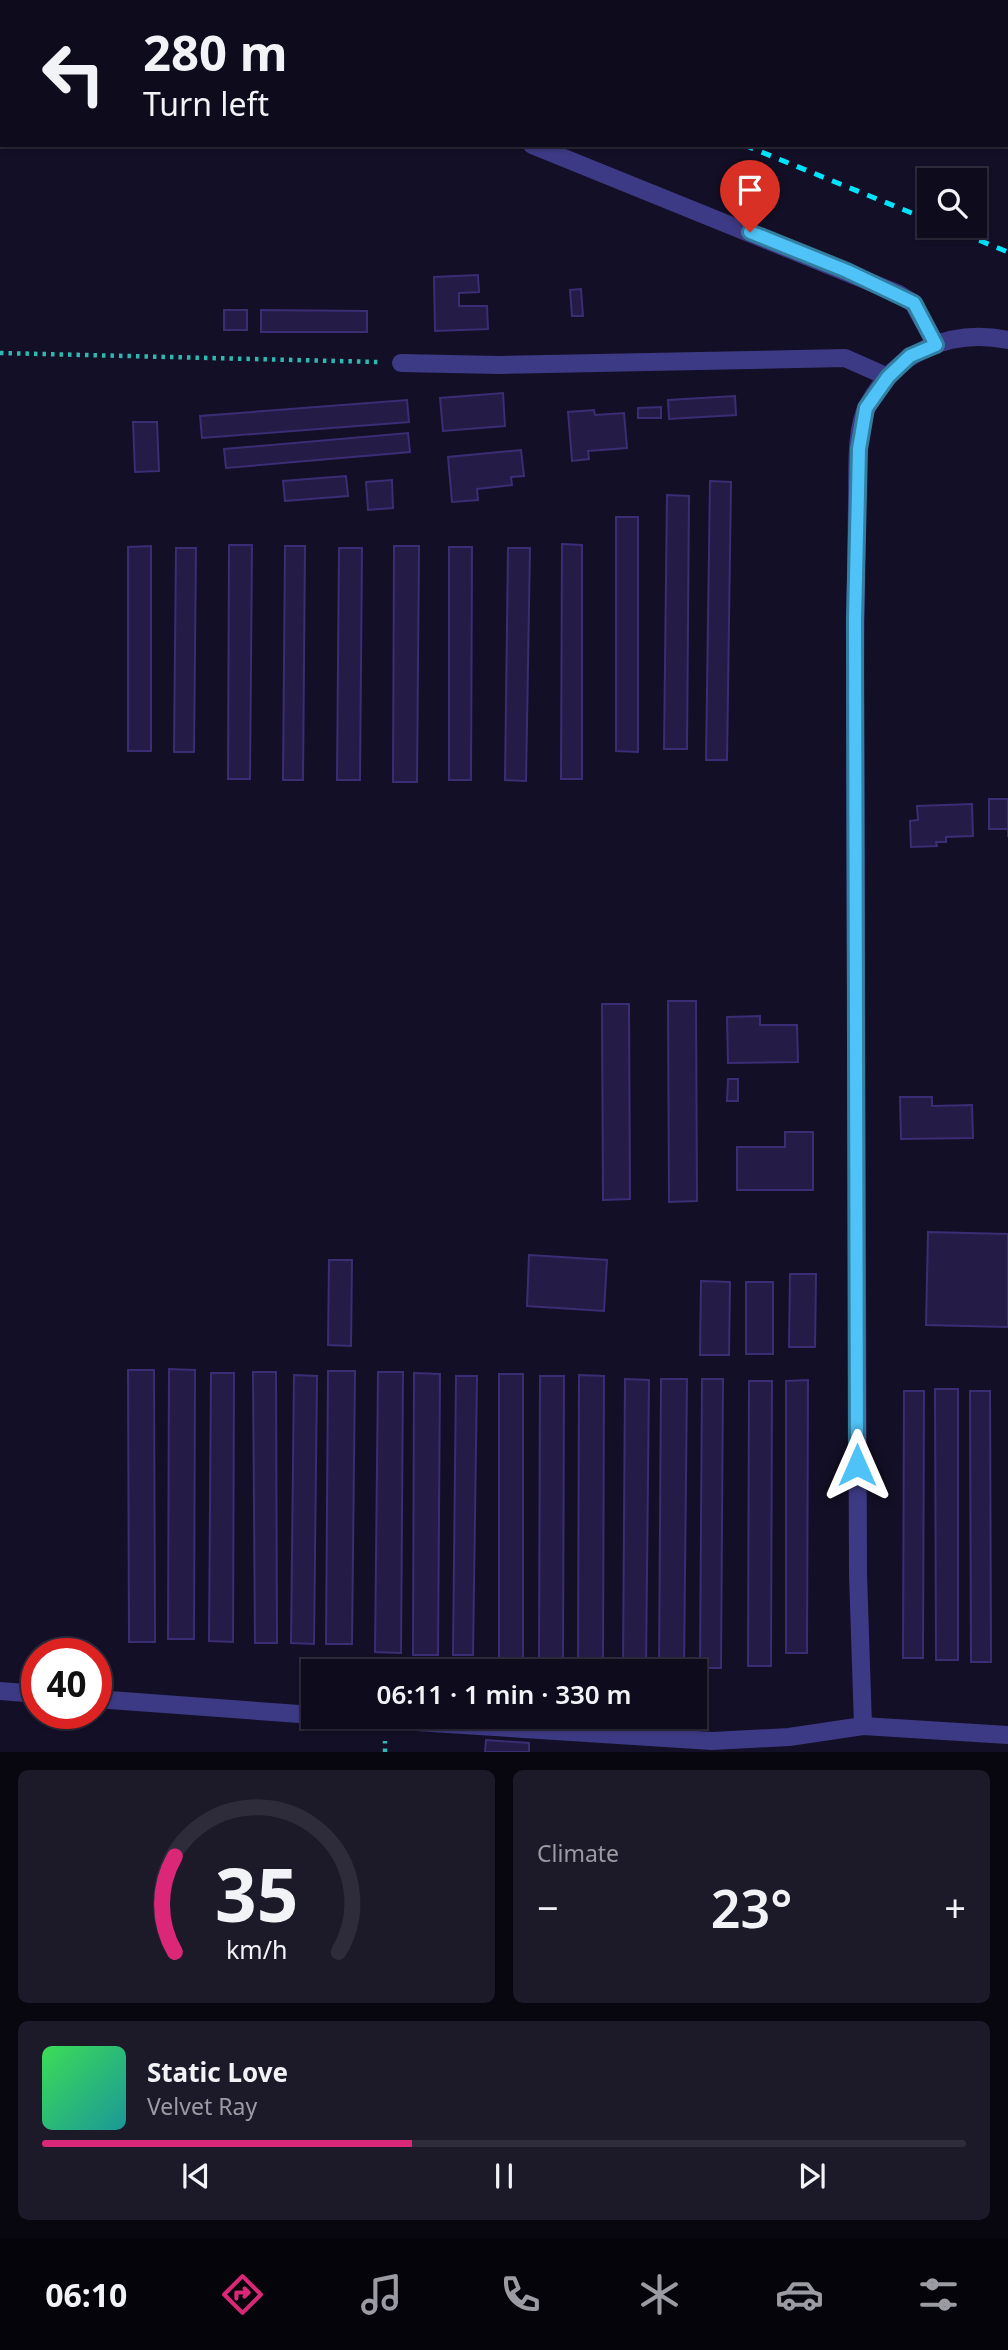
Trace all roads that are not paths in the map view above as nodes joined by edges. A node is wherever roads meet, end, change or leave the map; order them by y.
1 (537, 147) edge
2 (1008, 340) edge
3 (936, 345) junction
4 (401, 363) road end
5 (888, 377) junction
6 (0, 1690) edge
7 (21, 1692) edge
8 (112, 1700) edge
9 (301, 1714) edge
10 (863, 1721) junction
11 (524, 1729) edge
12 (1008, 1735) edge

1 - 3 street
2 - 3 street
3 - 5 street
4 - 5 street
5 - 10 street
6 - 7 street
8 - 9 street
10 - 11 street
10 - 12 street

